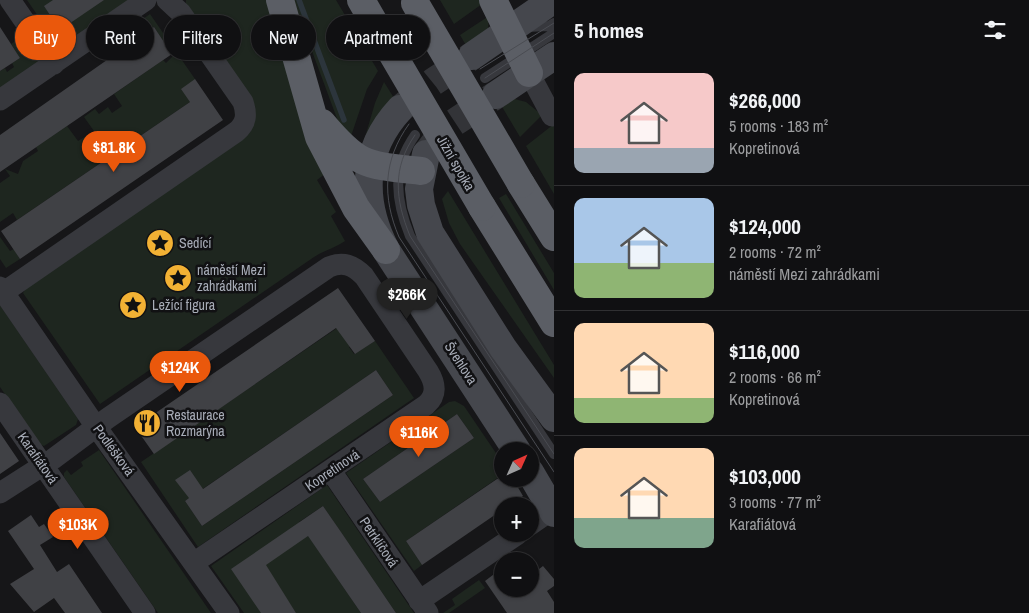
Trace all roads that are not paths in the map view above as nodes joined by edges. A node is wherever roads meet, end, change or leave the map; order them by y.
1 (10, 0) edge
2 (146, 0) edge
3 (280, 0) edge
4 (361, 0) edge
5 (493, 0) edge
6 (553, 0) edge
7 (414, 2) edge
8 (174, 6) edge
9 (554, 23) edge
10 (510, 29) junction
11 (554, 33) edge
12 (554, 56) edge
13 (54, 64) junction
14 (525, 64) junction
15 (0, 100) edge
16 (400, 109) tunnel mouth
17 (310, 110) junction
18 (552, 116) dead end
19 (416, 157) junction
20 (371, 165) junction
21 (554, 237) edge
22 (386, 250) junction
23 (2, 290) edge
24 (554, 323) edge
25 (0, 403) edge
26 (554, 418) edge
27 (98, 428) junction
28 (512, 442) edge
29 (554, 454) edge
30 (43, 465) junction
31 (331, 471) junction
32 (539, 488) edge
33 (0, 492) edge
34 (553, 512) edge
35 (539, 520) edge
36 (508, 542) edge
37 (195, 562) junction
38 (423, 607) edge
39 (145, 613) edge
40 (229, 613) edge

1 - 13 street
2 - 13 street
3 - 17 highway
4 - 24 highway, Jižní spojka, bridge
5 - 10 highway
6 - 10 main road
7 - 21 highway, bridge
8 - 23 street
9 - 10 lane
10 - 14 highway
10 - 14 main road
11 - 14 lane
12 - 14 main road
13 - 15 street
14 - 18 street
16 - 20 main road, Švehlova
17 - 20 highway
17 - 22 highway
19 - 20 highway
19 - 26 main road
19 - 29 lane
20 - 22 main road, Švehlova
22 - 28 main road, Švehlova
23 - 27 street, Podléšková
25 - 30 street, Karafiátová
27 - 30 street
27 - 31 street, Kopretinová
27 - 37 street, Podléšková
30 - 33 street
30 - 39 street, Karafiátová
31 - 37 street, Kopretinová
31 - 38 street, Petrklíčová
32 - 34 main road
34 - 35 street
36 - 38 street
37 - 40 street, Podléšková

